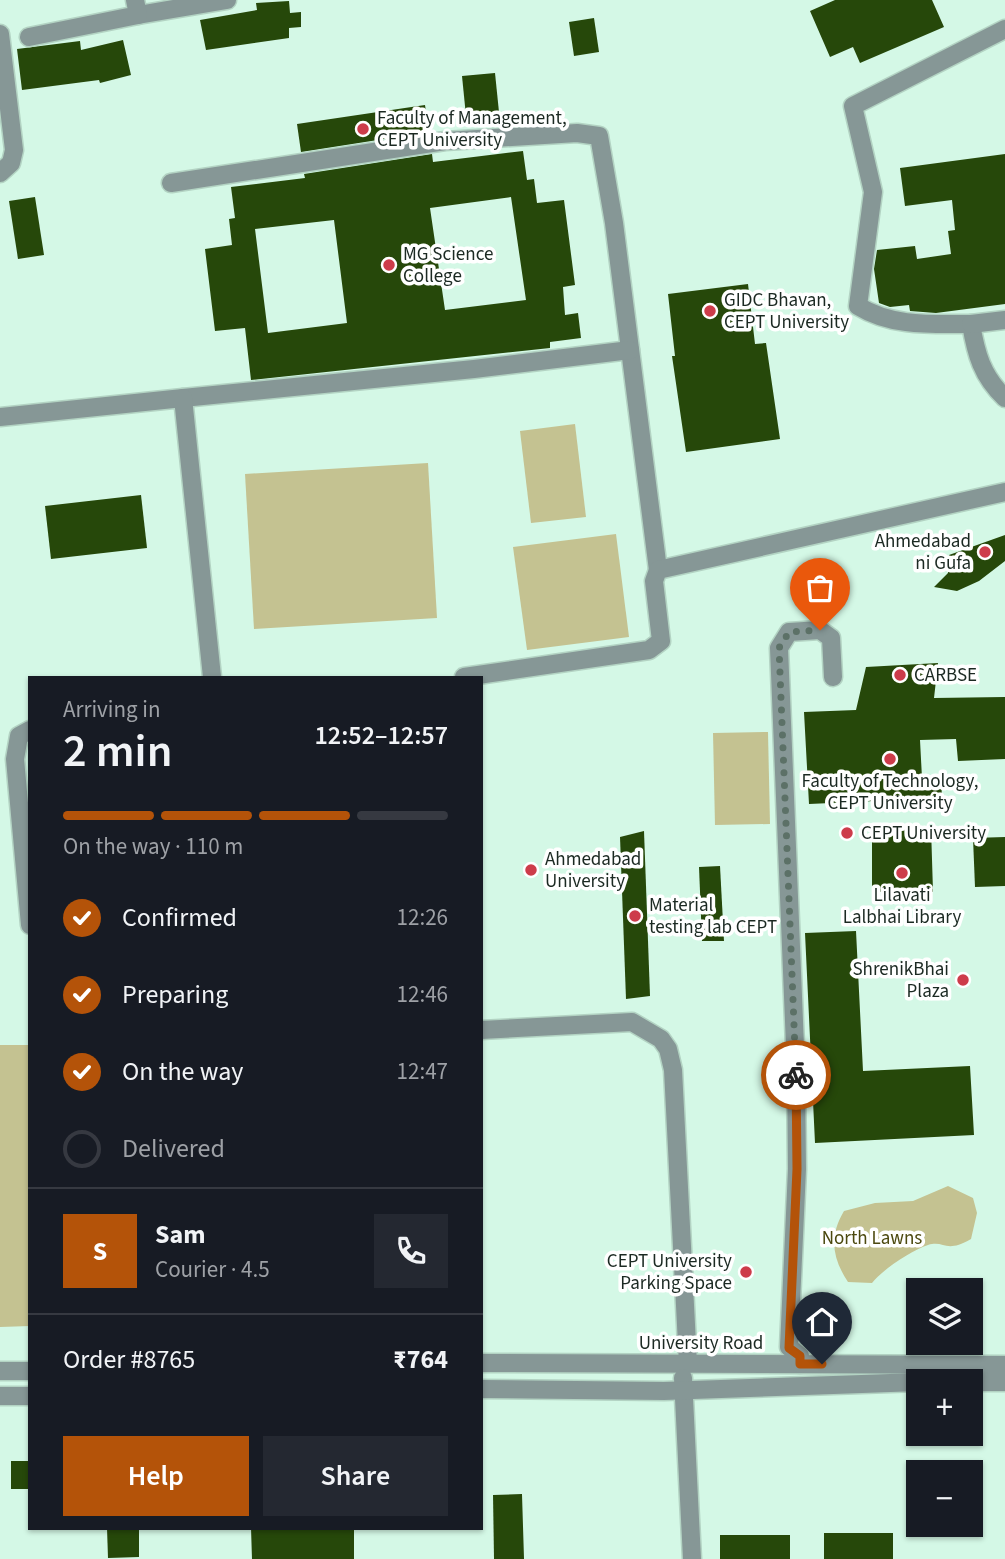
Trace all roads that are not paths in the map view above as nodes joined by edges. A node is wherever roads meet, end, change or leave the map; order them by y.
1 (227, 0) edge
2 (136, 7) edge
3 (1005, 29) edge
4 (0, 34) edge
5 (29, 37) dead end
6 (0, 173) edge
7 (171, 183) dead end
8 (1005, 320) edge
9 (971, 324) junction
10 (630, 349) junction
11 (183, 398) junction
12 (1005, 398) edge
13 (0, 417) edge
14 (1005, 492) edge
15 (657, 570) junction
16 (212, 676) edge
17 (471, 676) edge
18 (833, 677) dead end
19 (28, 731) edge
20 (28, 903) edge
21 (483, 1030) edge
22 (483, 1363) edge
23 (685, 1364) junction
24 (800, 1364) junction
25 (1005, 1365) edge
26 (0, 1371) edge
27 (28, 1371) edge
28 (906, 1382) edge
29 (983, 1382) edge
30 (1005, 1382) edge
31 (483, 1390) edge
32 (683, 1390) junction
33 (0, 1396) edge
34 (28, 1396) edge
35 (692, 1559) edge

1 - 2 street
2 - 5 street
3 - 9 street
4 - 6 street
7 - 10 street
8 - 9 street
9 - 12 street
10 - 11 street
10 - 15 street
11 - 13 street
11 - 16 street
14 - 15 street
15 - 17 street
18 - 24 street
19 - 20 street
21 - 23 street
22 - 23 street, University Road
23 - 24 street, University Road
23 - 32 street
24 - 25 street, University Road
26 - 27 street
28 - 32 street
29 - 30 street
31 - 32 street
32 - 35 street
33 - 34 street

